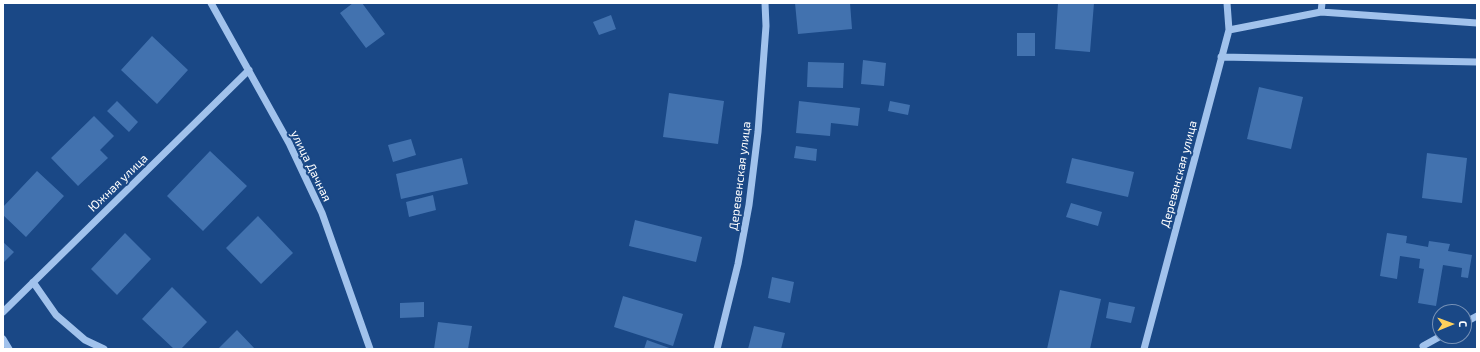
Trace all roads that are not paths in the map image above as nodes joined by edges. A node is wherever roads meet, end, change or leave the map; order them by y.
1 (211, 3) edge
2 (765, 3) edge
3 (1227, 3) edge
4 (1322, 3) edge
5 (1321, 12) junction
6 (1477, 23) edge
7 (1229, 30) junction
8 (1221, 57) junction
9 (1477, 62) edge
10 (249, 70) junction
11 (34, 282) junction
12 (3, 312) edge
13 (3, 338) edge
14 (1432, 341) edge
15 (1423, 346) dead end
16 (9, 349) edge
17 (104, 349) edge
18 (370, 349) edge
19 (717, 349) edge
20 (1144, 349) edge

1 - 10 street, улица Дачная
2 - 19 street, Деревенская улица
3 - 7 street, Деревенская улица
4 - 5 street
5 - 6 street
5 - 7 street
7 - 8 street, Деревенская улица
8 - 9 street
8 - 20 street, Деревенская улица
10 - 11 street, Южная улица
10 - 18 street, улица Дачная
11 - 12 street, Южная улица
11 - 17 street
13 - 16 street
14 - 15 street

